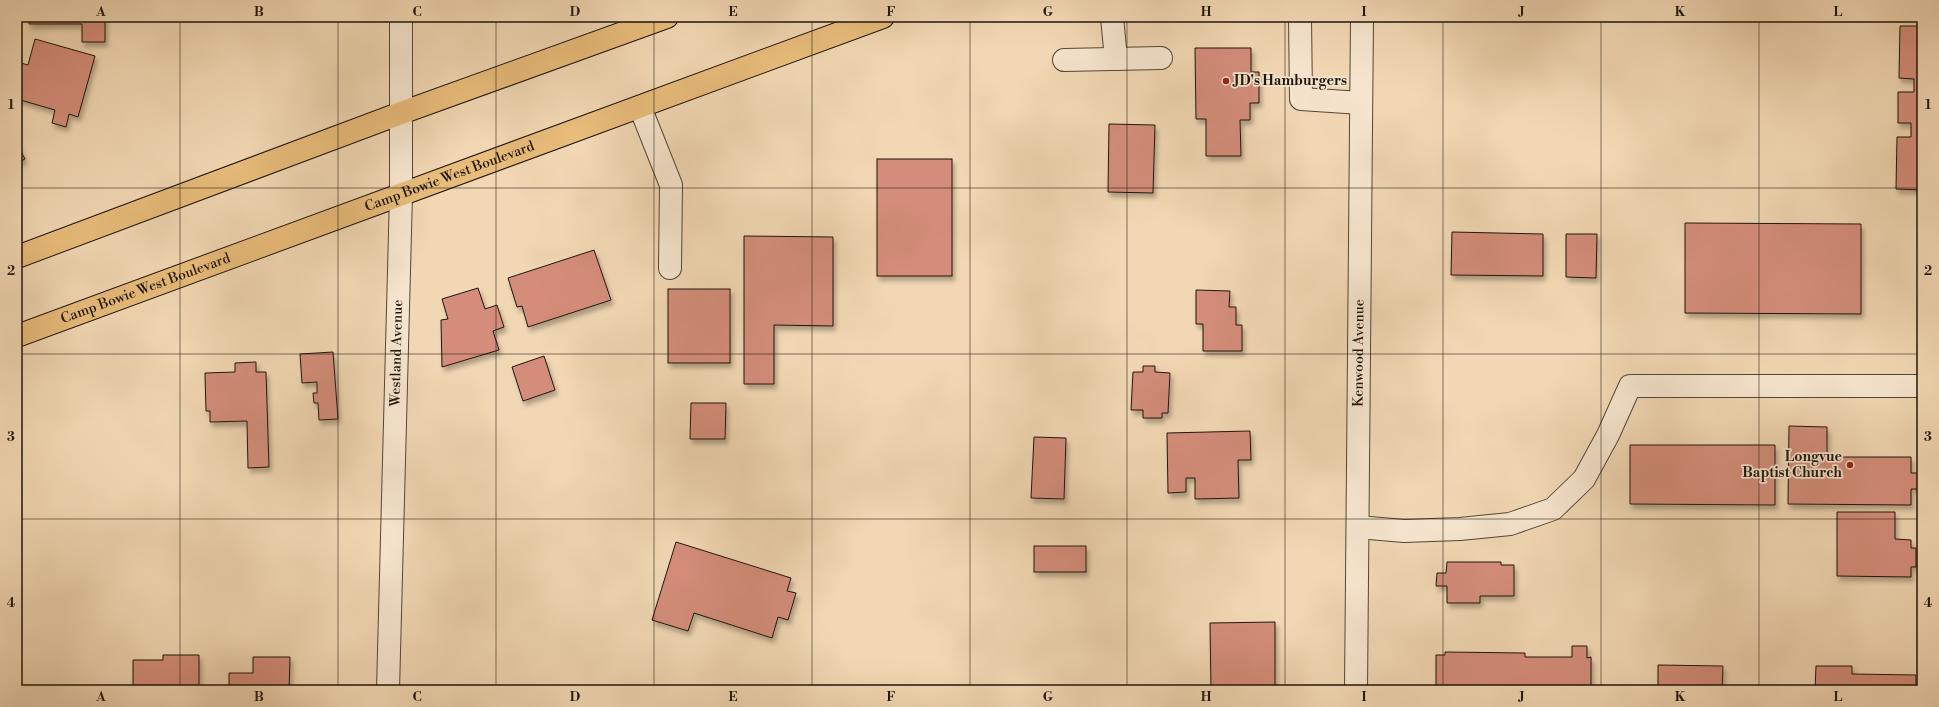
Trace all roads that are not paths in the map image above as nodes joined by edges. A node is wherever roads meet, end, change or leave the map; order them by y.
1 (401, 17) edge
2 (667, 17) edge
3 (883, 17) edge
4 (1112, 17) edge
5 (1300, 17) edge
6 (1362, 17) edge
7 (1161, 58) dead end
8 (1116, 59) junction
9 (1064, 60) dead end
10 (1361, 103) junction
11 (640, 107) junction
12 (401, 113) junction
13 (401, 194) junction
14 (17, 257) edge
15 (670, 268) dead end
16 (17, 336) edge
17 (1922, 386) edge
18 (1358, 527) junction
19 (388, 690) edge
20 (1356, 690) edge

1 - 12 street, Westland Avenue
2 - 12 main road
3 - 11 main road, Camp Bowie West Boulevard
4 - 8 street
5 - 10 street
6 - 10 street, Kenwood Avenue
7 - 8 street
8 - 9 street
10 - 18 street, Kenwood Avenue
11 - 13 main road, Camp Bowie West Boulevard
11 - 15 street
12 - 13 street, Westland Avenue
12 - 14 main road
13 - 16 main road, Camp Bowie West Boulevard
13 - 19 street, Westland Avenue
17 - 18 street
18 - 20 street, Kenwood Avenue

